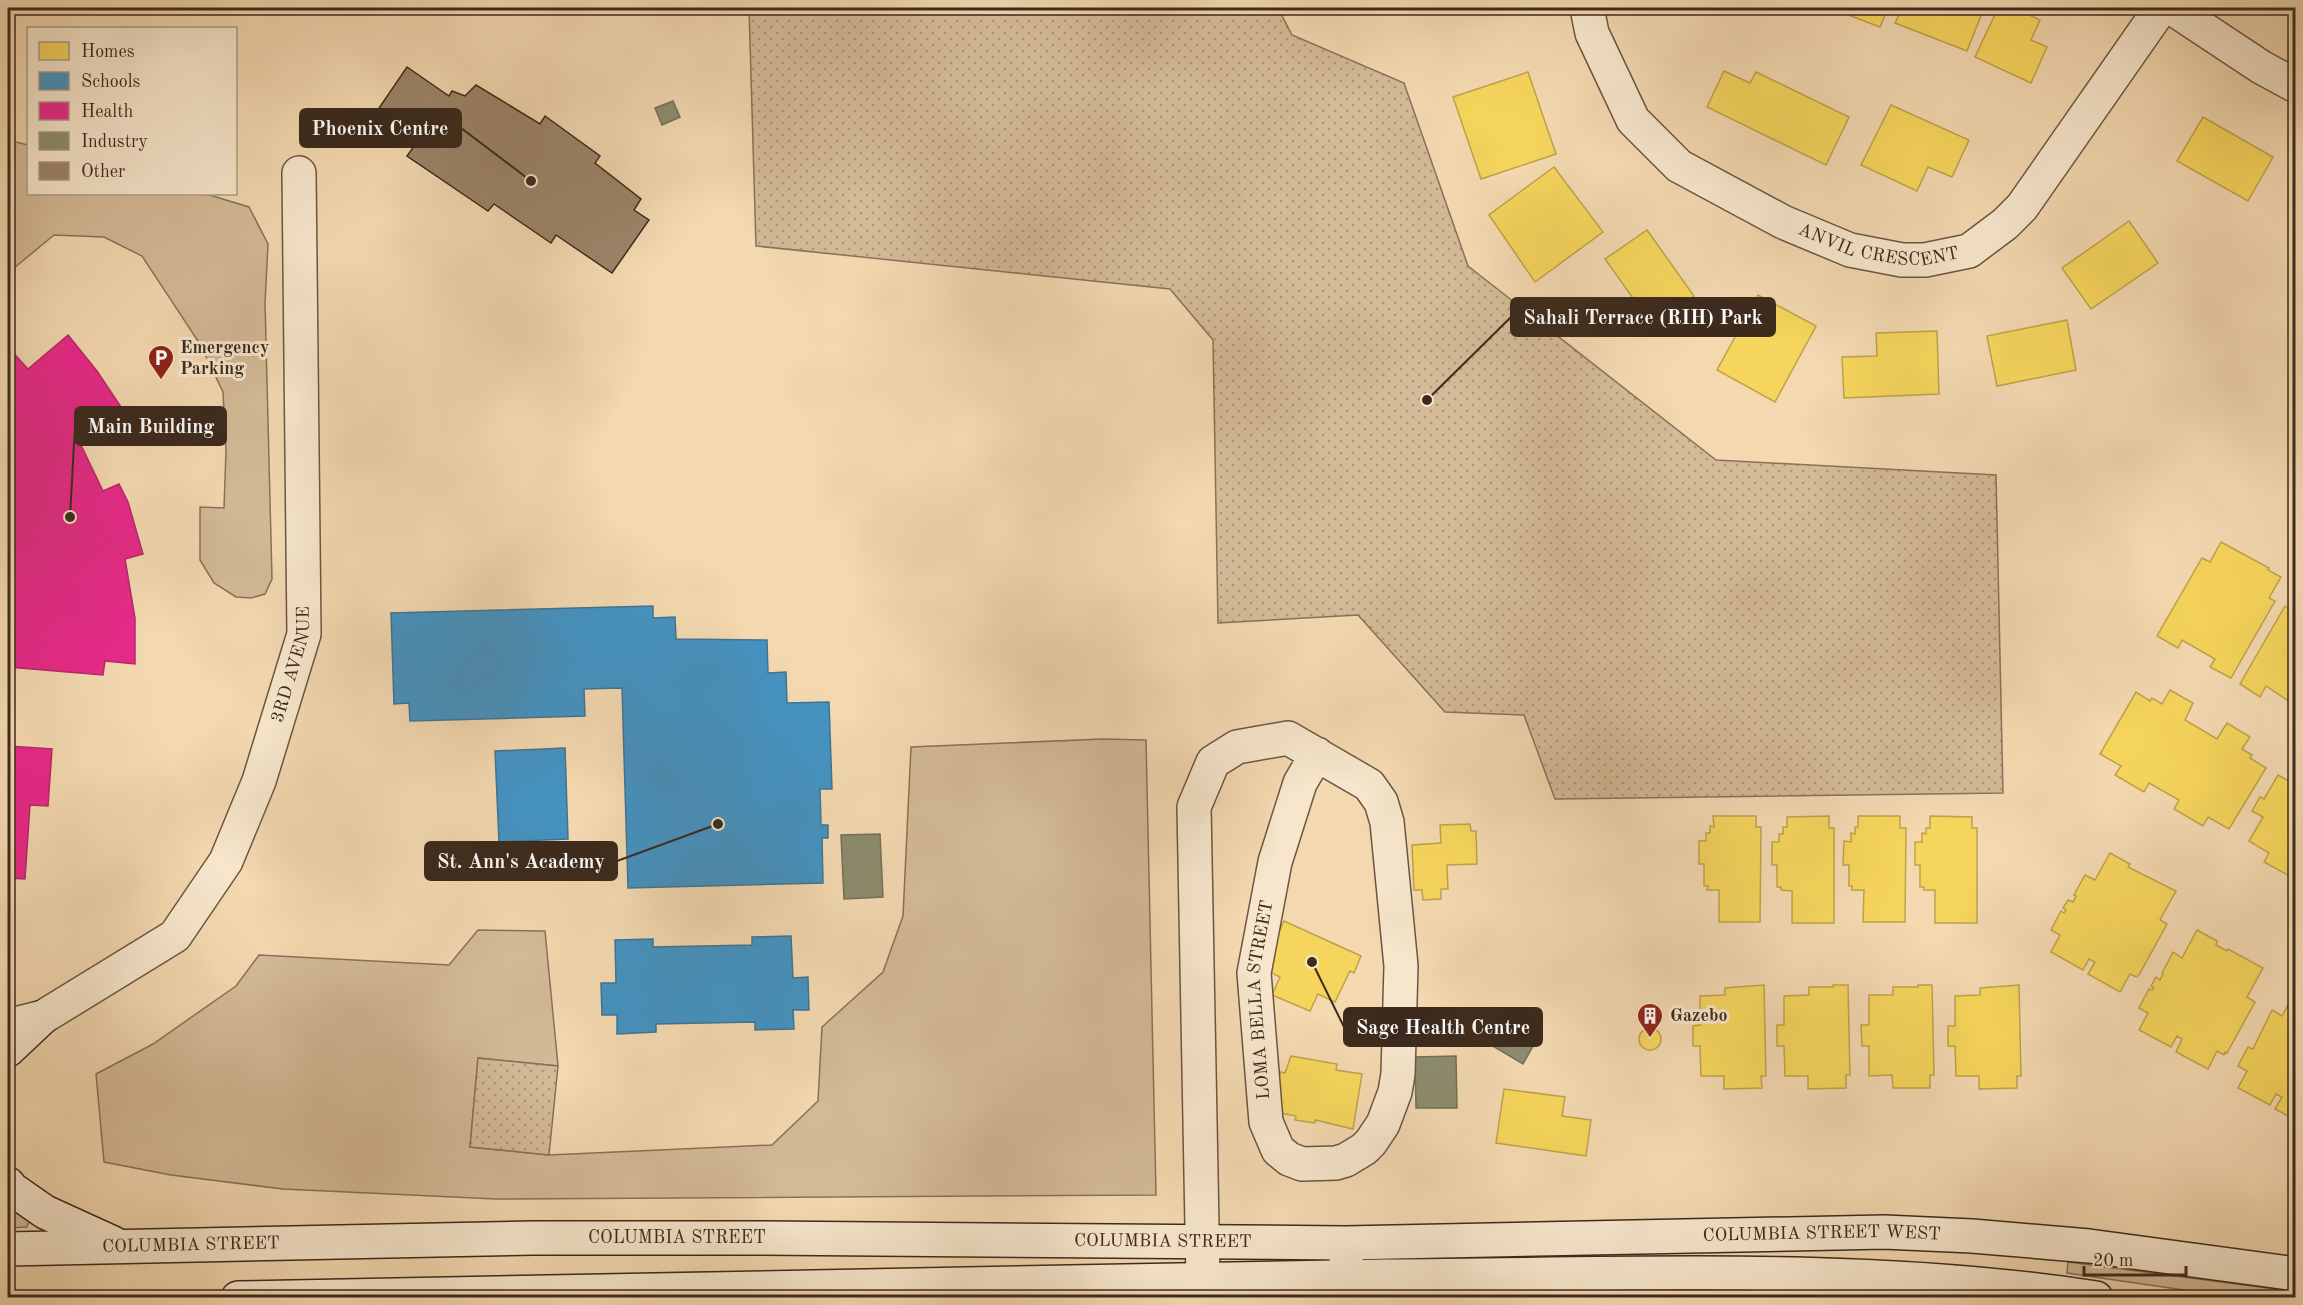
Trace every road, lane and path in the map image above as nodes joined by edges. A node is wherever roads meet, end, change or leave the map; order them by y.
1 (1587, 8) edge
2 (2161, 8) edge
3 (2172, 8) edge
4 (2295, 86) edge
5 (299, 173) dead end
6 (1317, 754) junction
7 (43, 1017) junction
8 (8, 1026) edge
9 (8, 1050) edge
10 (8, 1184) edge
11 (1202, 1243) junction
12 (1346, 1243) junction
13 (120, 1246) junction
14 (8, 1249) edge
15 (2295, 1274) edge
16 (1203, 1279) junction
17 (1346, 1287) edge
18 (535, 1294) edge
19 (238, 1298) edge
20 (2096, 1298) edge

1 - 2 main road, ANVIL CRESCENT
3 - 4 main road
5 - 7 main road, 3RD AVENUE
6 - 6 main road, LOMA BELLA STREET
6 - 11 main road, LOMA BELLA STREET
7 - 8 main road, 3RD AVENUE
7 - 9 main road
10 - 13 main road
11 - 12 main road, COLUMBIA STREET
11 - 13 main road, COLUMBIA STREET
11 - 16 main road, LOMA BELLA STREET
12 - 15 main road, COLUMBIA STREET WEST
12 - 17 main road
13 - 14 main road, COLUMBIA STREET
16 - 17 main road, COLUMBIA STREET
16 - 18 main road, COLUMBIA STREET
17 - 20 main road, COLUMBIA STREET WEST
18 - 19 main road, COLUMBIA STREET

